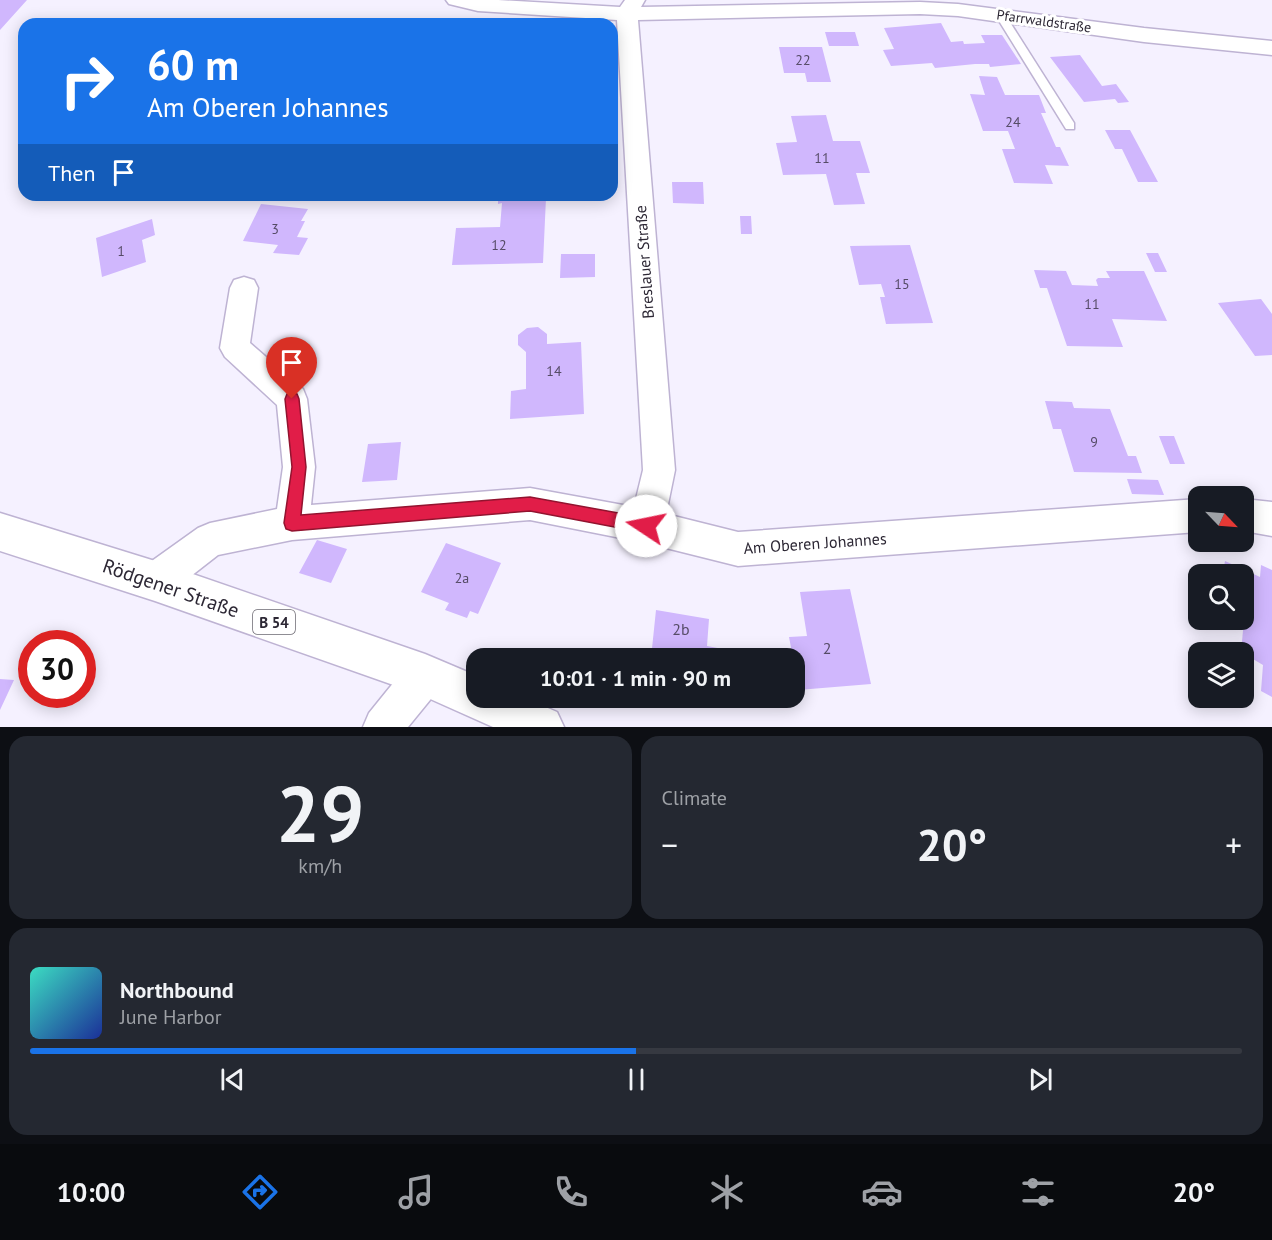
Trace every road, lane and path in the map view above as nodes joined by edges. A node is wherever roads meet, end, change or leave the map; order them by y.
1 (456, 0) edge
2 (631, 7) edge
3 (1001, 16) junction
4 (1272, 48) edge
5 (1070, 126) dead end
6 (244, 288) dead end
7 (1254, 516) edge
8 (1188, 517) edge
9 (1272, 519) edge
10 (292, 523) junction
11 (646, 526) junction
12 (0, 532) edge
13 (155, 581) junction
14 (425, 675) junction
15 (383, 727) edge
16 (542, 727) edge

1 - 2 street, Pfarrwaldstraße
2 - 3 street, Pfarrwaldstraße
2 - 11 street, Breslauer Straße
3 - 4 street, Pfarrwaldstraße
3 - 5 lane
6 - 10 street
7 - 9 street
8 - 11 street, Am Oberen Johannes
10 - 11 street, Am Oberen Johannes
10 - 13 street, Am Oberen Johannes
12 - 13 main road, Rödgener Straße / B 54
13 - 14 main road, Rödgener Straße / B 54
14 - 15 street
14 - 16 main road, Rödgener Straße / B 54

